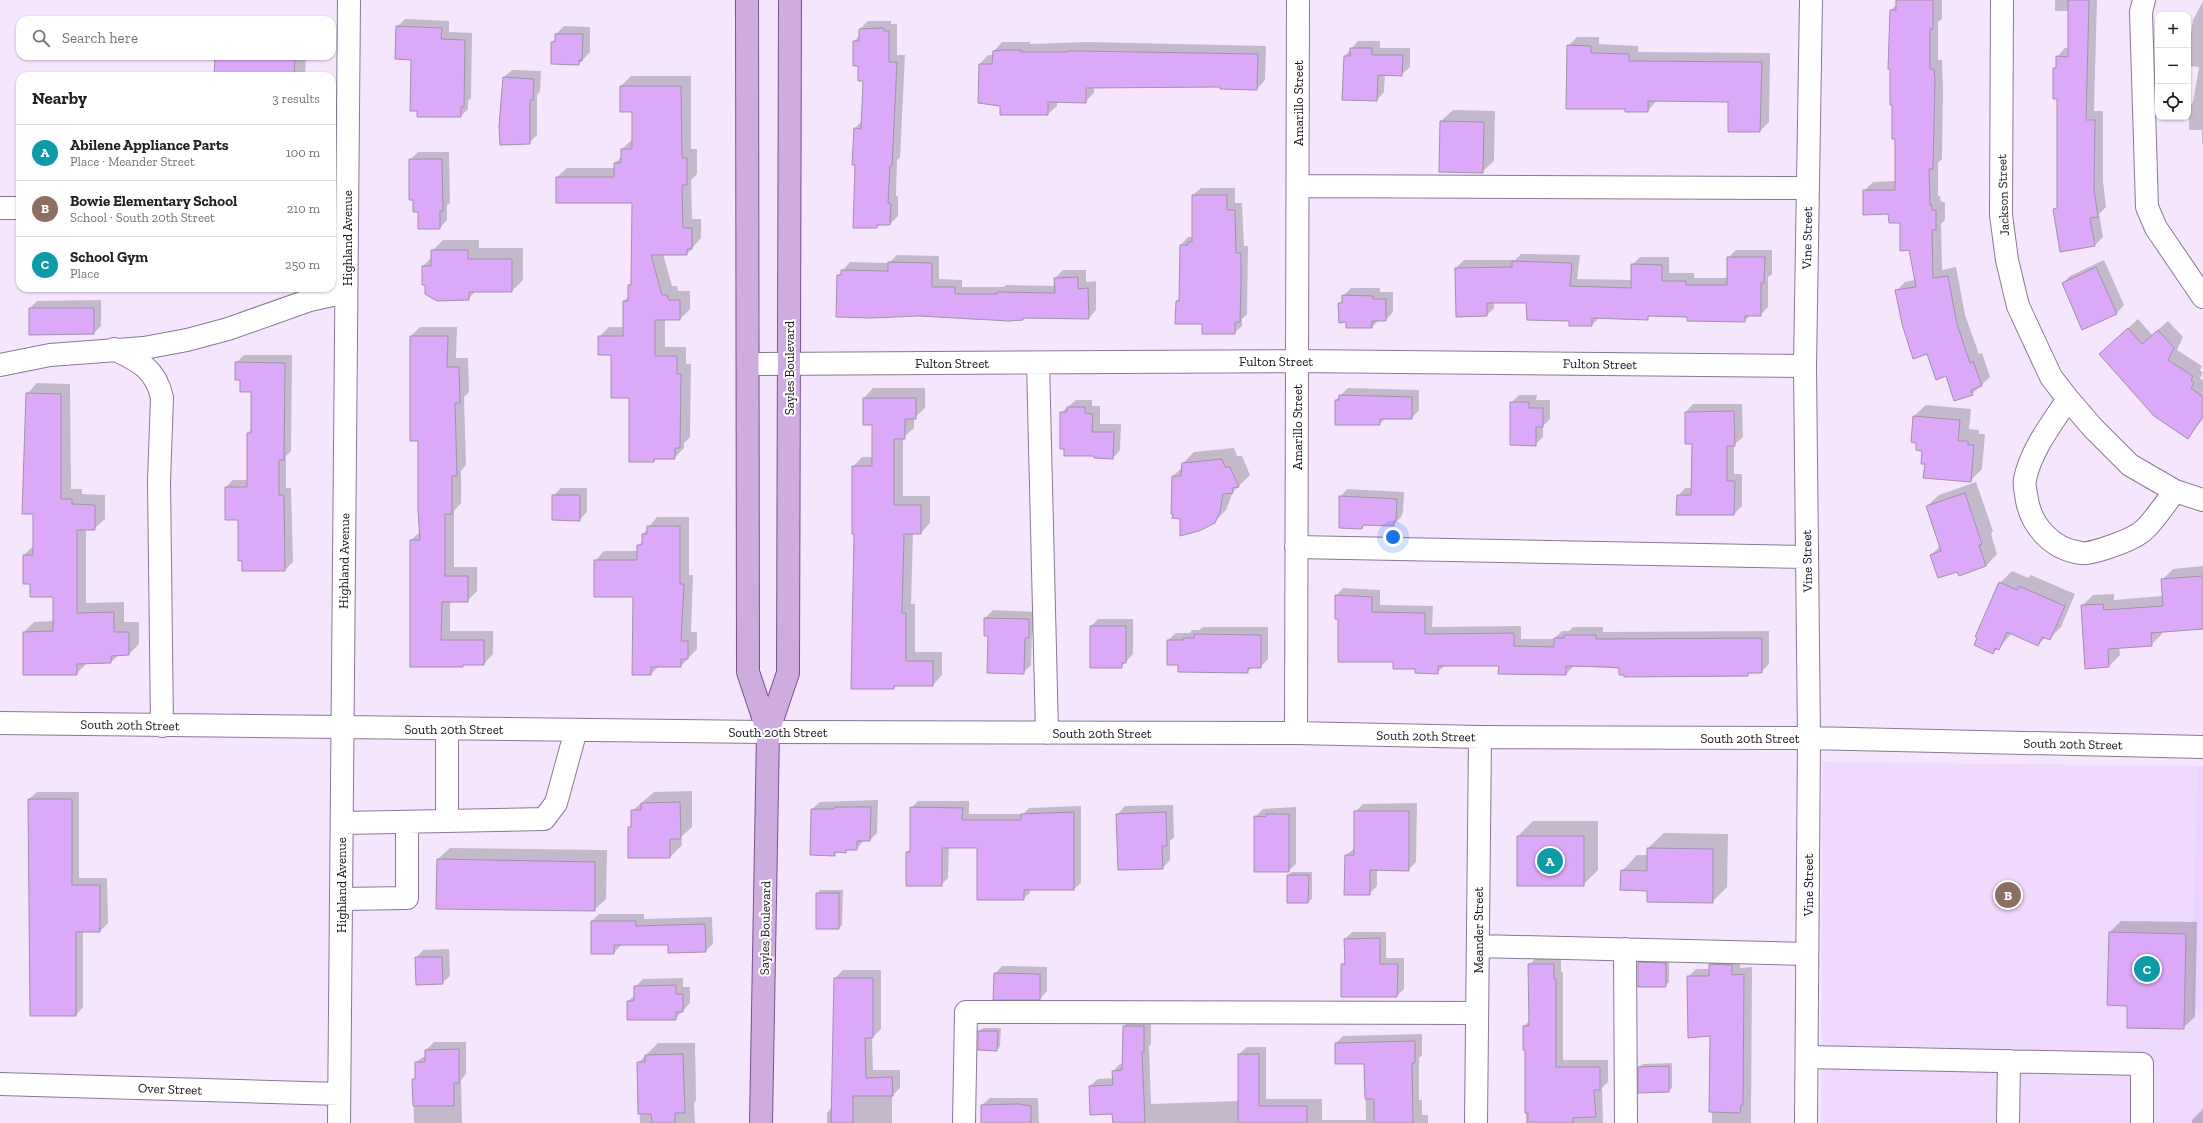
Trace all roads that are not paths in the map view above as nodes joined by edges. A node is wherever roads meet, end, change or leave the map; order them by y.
1 (349, 0) edge
2 (747, 0) edge
3 (790, 0) edge
4 (1298, 0) edge
5 (1811, 0) edge
6 (2002, 0) edge
7 (2144, 0) edge
8 (1298, 186) junction
9 (1808, 188) junction
10 (0, 208) edge
11 (16, 208) edge
12 (339, 208) edge
13 (346, 292) junction
14 (2203, 297) edge
15 (114, 350) junction
16 (1297, 361) junction
17 (1038, 362) junction
18 (748, 364) junction
19 (789, 364) junction
20 (0, 365) edge
21 (1805, 366) junction
22 (2068, 399) junction
23 (2175, 491) junction
24 (2203, 500) edge
25 (1296, 547) junction
26 (1807, 557) junction
27 (0, 723) edge
28 (162, 726) junction
29 (342, 728) junction
30 (447, 729) junction
31 (576, 730) junction
32 (768, 732) junction
33 (1047, 733) junction
34 (1296, 733) junction
35 (1480, 737) junction
36 (1809, 738) junction
37 (2203, 747) edge
38 (447, 821) junction
39 (407, 822) junction
40 (342, 823) junction
41 (341, 899) junction
42 (1478, 946) junction
43 (1625, 949) junction
44 (1807, 954) junction
45 (1477, 1013) junction
46 (1807, 1057) junction
47 (2009, 1061) junction
48 (0, 1084) edge
49 (339, 1094) junction
50 (339, 1123) edge
51 (761, 1123) edge
52 (964, 1123) edge
53 (1476, 1123) edge
54 (1626, 1123) edge
55 (1806, 1123) edge
56 (2008, 1123) edge
57 (2142, 1123) edge

1 - 12 street, Highland Avenue
2 - 18 main road, Sayles Boulevard
3 - 19 main road, Sayles Boulevard
4 - 8 street, Amarillo Street
5 - 9 street, Vine Street
6 - 22 street, Jackson Street
7 - 14 street
8 - 9 street
8 - 16 street, Amarillo Street
9 - 21 street, Vine Street
10 - 11 street
12 - 13 street, Highland Avenue
13 - 15 street
13 - 29 street, Highland Avenue
15 - 20 street
15 - 28 street
16 - 17 street, Fulton Street
16 - 21 street, Fulton Street
16 - 25 street, Amarillo Street
17 - 19 street, Fulton Street
17 - 33 street
18 - 19 street, Fulton Street
18 - 32 main road, Sayles Boulevard
19 - 32 main road, Sayles Boulevard
21 - 26 street, Vine Street
22 - 23 street, Jackson Street
22 - 23 street
23 - 24 street, Jackson Street
25 - 26 street
25 - 34 street, Amarillo Street
26 - 36 street, Vine Street
27 - 28 street, South 20th Street
28 - 29 street, South 20th Street
29 - 30 street, South 20th Street
29 - 40 street, Highland Avenue
30 - 31 street, South 20th Street
30 - 38 street
31 - 32 street, South 20th Street
31 - 38 street
32 - 33 street, South 20th Street
32 - 51 main road, Sayles Boulevard
33 - 34 street, South 20th Street
34 - 35 street, South 20th Street
35 - 36 street, South 20th Street
35 - 42 street, Meander Street
36 - 37 street, South 20th Street
36 - 44 street, Vine Street
38 - 39 street
39 - 40 street
39 - 41 street
40 - 41 street, Highland Avenue
41 - 49 street, Highland Avenue
42 - 43 street
42 - 45 street, Meander Street
43 - 44 street
43 - 54 street
44 - 46 street, Vine Street
45 - 52 street
45 - 53 street, Meander Street
46 - 47 street
46 - 55 street, Vine Street
47 - 56 street
47 - 57 street
48 - 49 street, Over Street
49 - 50 street, Highland Avenue

